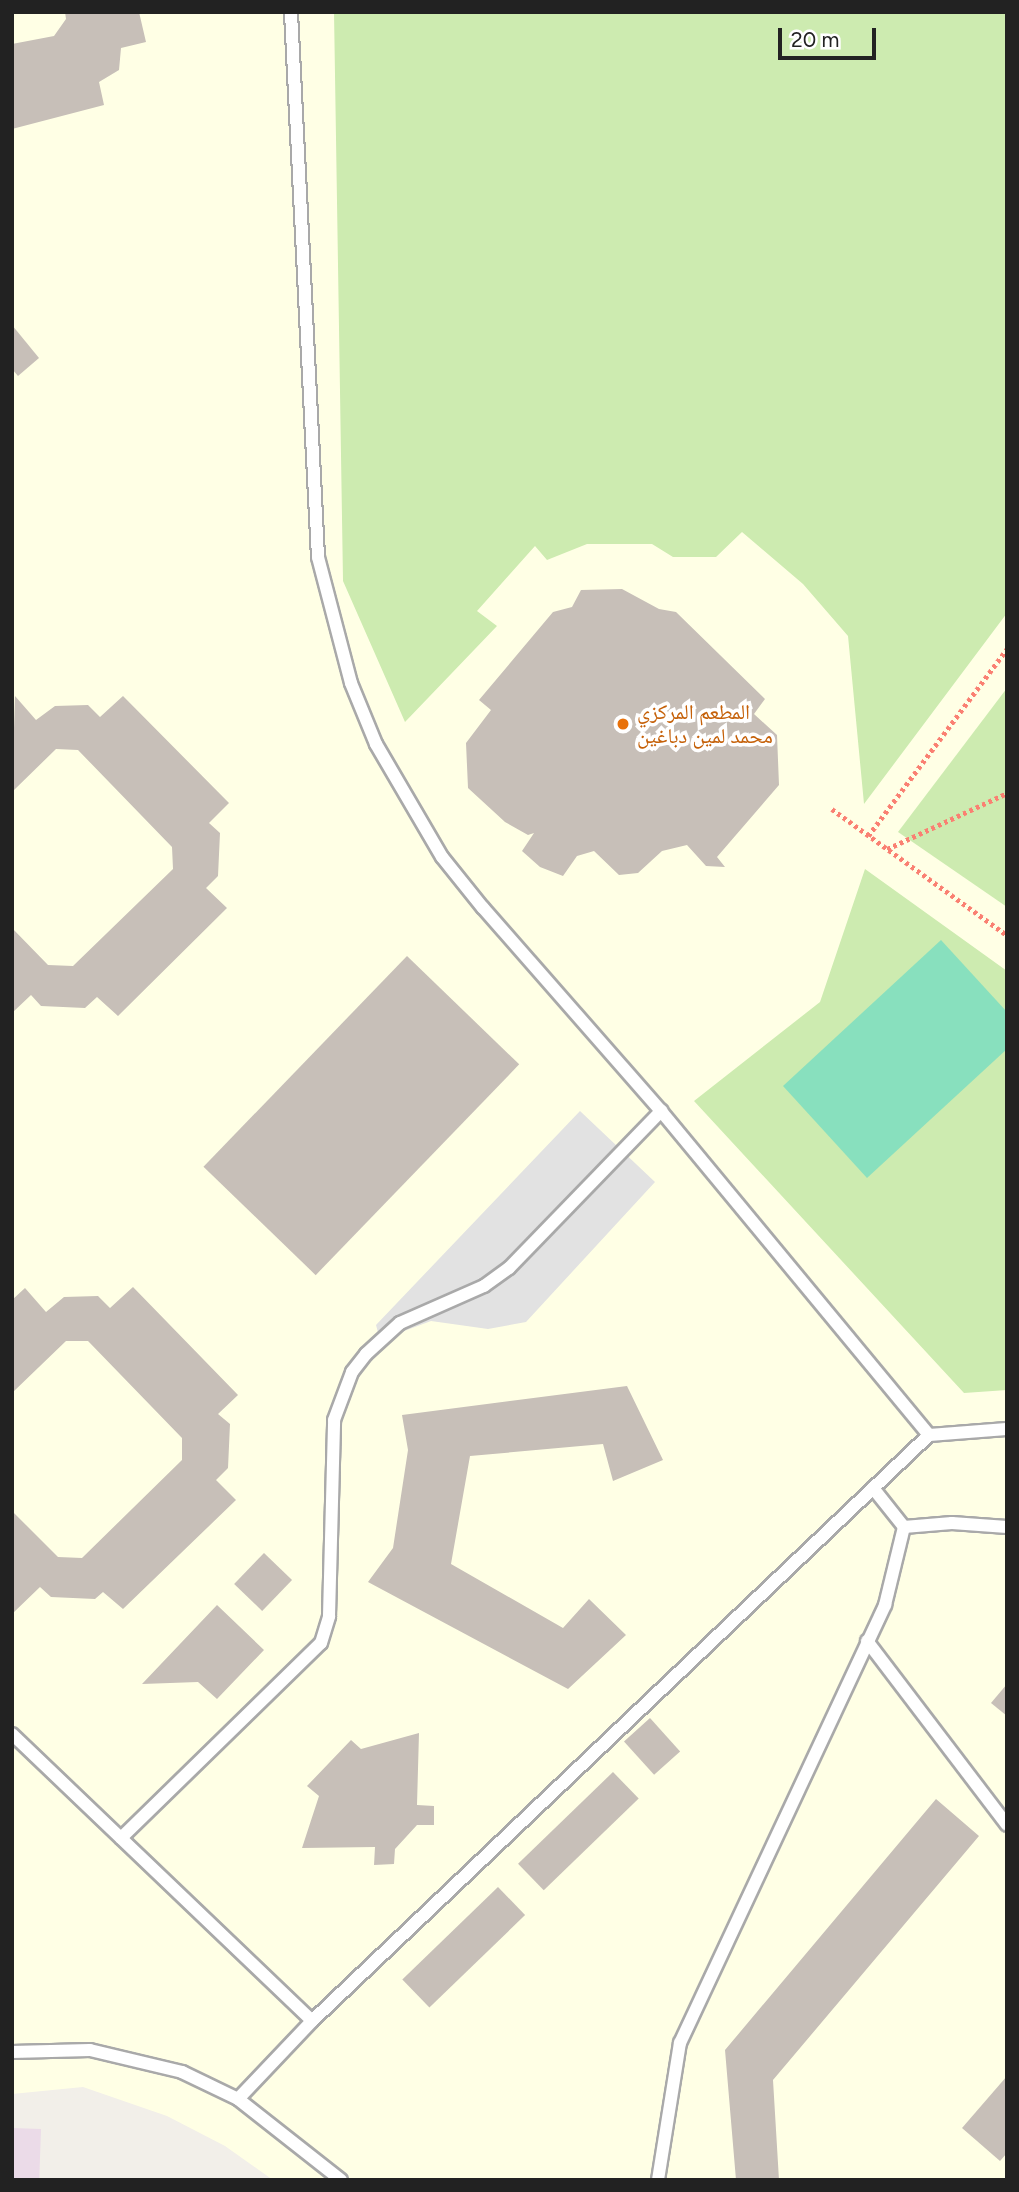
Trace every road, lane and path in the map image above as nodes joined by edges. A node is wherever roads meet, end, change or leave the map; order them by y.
1 (291, 12) edge
2 (1007, 649) edge
3 (1007, 793) edge
4 (832, 809) dead end
5 (868, 836) junction
6 (887, 849) junction
7 (1007, 935) edge
8 (662, 1111) junction
9 (1007, 1429) edge
10 (929, 1435) junction
11 (873, 1488) junction
12 (904, 1527) junction
13 (1007, 1527) edge
14 (867, 1641) junction
15 (12, 1734) edge
16 (1007, 1825) edge
17 (121, 1838) junction
18 (312, 2021) junction
19 (12, 2052) edge
20 (238, 2099) junction
21 (341, 2180) edge
22 (658, 2180) edge

1 - 8 lane
2 - 5 path
3 - 6 path
4 - 5 path
5 - 6 path
6 - 7 path
8 - 10 lane
8 - 17 lane
9 - 10 lane
10 - 11 lane
11 - 12 lane
11 - 18 lane
12 - 13 lane
12 - 14 lane
14 - 16 lane
14 - 22 lane
15 - 17 lane
17 - 18 lane
18 - 20 lane
19 - 20 lane
20 - 21 lane

